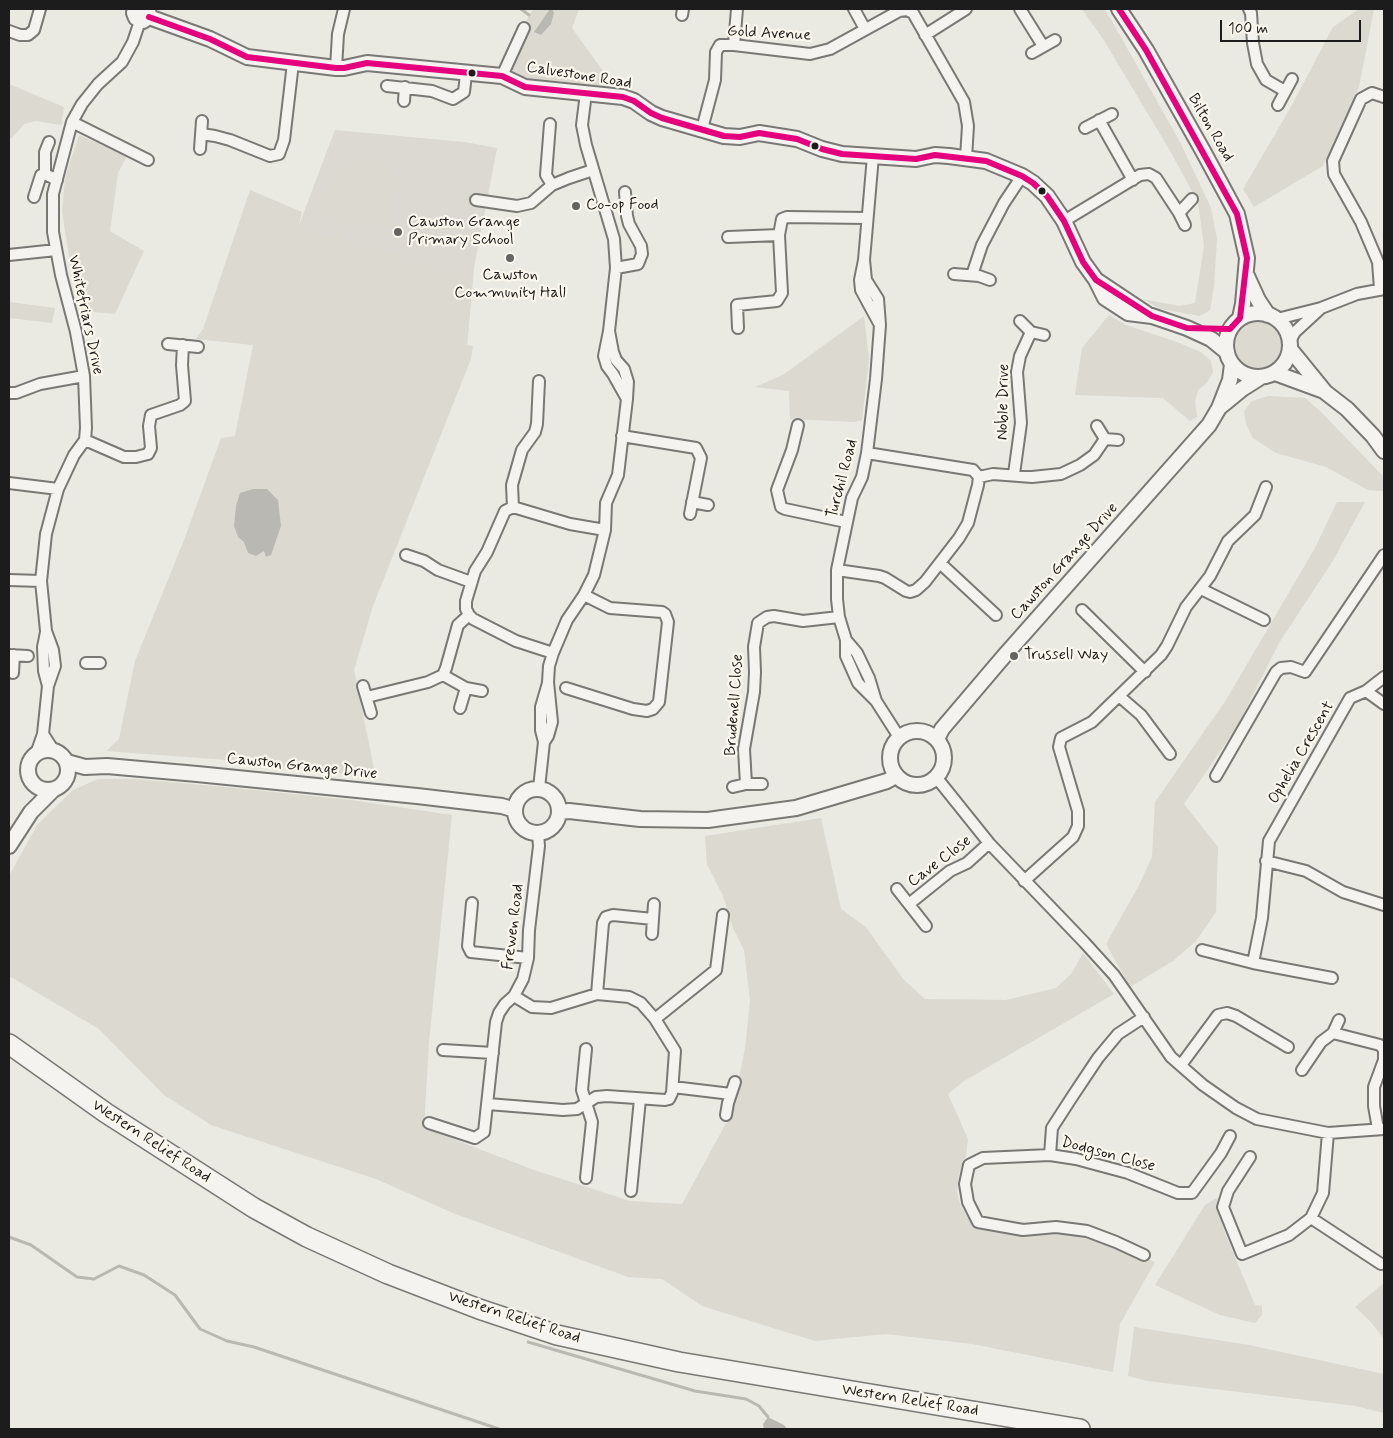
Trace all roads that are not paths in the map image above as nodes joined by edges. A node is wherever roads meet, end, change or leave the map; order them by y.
1 (40, 9) edge
2 (344, 9) edge
3 (737, 9) edge
4 (854, 9) edge
5 (966, 9) edge
6 (1020, 9) edge
7 (1119, 9) edge
8 (1250, 9) edge
9 (140, 12) edge
10 (524, 28) dead end
11 (9, 30) edge
12 (865, 30) junction
13 (926, 35) junction
14 (1055, 40) dead end
15 (734, 45) junction
16 (1043, 46) junction
17 (1032, 53) dead end
18 (293, 63) junction
19 (336, 68) junction
20 (466, 74) junction
21 (502, 76) junction
22 (1292, 79) dead end
23 (387, 86) dead end
24 (406, 87) junction
25 (1285, 91) junction
26 (586, 93) junction
27 (1384, 97) edge
28 (404, 102) dead end
29 (1278, 105) dead end
30 (1112, 114) dead end
31 (1098, 120) junction
32 (202, 121) dead end
33 (72, 122) junction
34 (550, 124) dead end
35 (1085, 128) dead end
36 (702, 129) junction
37 (201, 134) junction
38 (49, 142) dead end
39 (200, 149) dead end
40 (873, 156) junction
41 (966, 158) junction
42 (148, 160) dead end
43 (593, 170) junction
44 (45, 174) junction
45 (1022, 176) junction
46 (57, 180) junction
47 (1133, 180) junction
48 (552, 185) junction
49 (625, 192) dead end
50 (34, 197) dead end
51 (1192, 199) dead end
52 (476, 200) dead end
53 (1179, 213) junction
54 (867, 218) junction
55 (1064, 221) junction
56 (1185, 225) dead end
57 (779, 235) junction
58 (728, 237) dead end
59 (56, 250) junction
60 (9, 255) edge
61 (616, 268) junction
62 (1246, 273) junction
63 (954, 274) dead end
64 (972, 275) junction
65 (990, 280) dead end
66 (1382, 289) edge
67 (1321, 308) junction
68 (1273, 317) junction
69 (1240, 318) junction
70 (1020, 321) dead end
71 (738, 328) dead end
72 (1187, 328) junction
73 (1230, 329) junction
74 (1032, 332) junction
75 (1044, 335) dead end
76 (168, 344) dead end
77 (183, 345) junction
78 (1290, 345) junction
79 (198, 347) dead end
80 (1229, 358) junction
81 (1275, 373) junction
82 (84, 376) junction
83 (1261, 377) junction
84 (539, 381) dead end
85 (1325, 392) junction
86 (9, 393) edge
87 (1219, 408) junction
88 (798, 424) dead end
89 (1097, 426) dead end
90 (622, 436) junction
91 (1105, 439) junction
92 (85, 440) junction
93 (1118, 440) dead end
94 (1384, 451) edge
95 (868, 453) junction
96 (1014, 474) junction
97 (979, 477) junction
98 (9, 483) edge
99 (1266, 487) dead end
100 (58, 489) junction
101 (692, 502) junction
102 (708, 505) dead end
103 (513, 507) junction
104 (690, 514) dead end
105 (846, 522) junction
106 (605, 530) junction
107 (406, 555) dead end
108 (1384, 555) edge
109 (940, 563) junction
110 (838, 570) junction
111 (9, 580) edge
112 (40, 581) junction
113 (471, 582) junction
114 (1201, 589) junction
115 (584, 595) junction
116 (1082, 610) dead end
117 (469, 615) junction
118 (996, 615) dead end
119 (839, 617) junction
120 (1264, 620) dead end
121 (553, 653) junction
122 (11, 655) edge
123 (28, 656) dead end
124 (86, 663) dead end
125 (100, 664) dead end
126 (13, 672) dead end
127 (1145, 672) junction
128 (443, 676) junction
129 (1384, 677) edge
130 (363, 686) dead end
131 (466, 688) junction
132 (566, 688) dead end
133 (482, 691) dead end
134 (1366, 691) junction
135 (1119, 696) junction
136 (367, 697) junction
137 (1384, 704) edge
138 (460, 708) dead end
139 (371, 713) dead end
140 (43, 734) junction
141 (899, 737) junction
142 (936, 739) junction
143 (54, 751) junction
144 (36, 754) junction
145 (1170, 754) dead end
146 (67, 762) junction
147 (85, 767) junction
148 (896, 776) junction
149 (1216, 776) dead end
150 (936, 777) junction
151 (66, 780) junction
152 (31, 782) junction
153 (746, 784) junction
154 (762, 784) dead end
155 (733, 787) dead end
156 (539, 788) junction
157 (52, 791) junction
158 (515, 810) junction
159 (31, 812) junction
160 (560, 812) junction
161 (538, 834) junction
162 (989, 843) junction
163 (9, 846) edge
164 (1266, 861) junction
165 (1024, 881) junction
166 (897, 889) dead end
167 (472, 903) dead end
168 (654, 904) dead end
169 (909, 904) junction
170 (1384, 905) edge
171 (723, 915) dead end
172 (653, 918) junction
173 (926, 926) dead end
174 (652, 934) dead end
175 (1202, 950) dead end
176 (528, 958) junction
177 (1253, 963) junction
178 (1332, 978) dead end
179 (597, 994) junction
180 (514, 996) junction
181 (1144, 1017) junction
182 (655, 1018) junction
183 (1339, 1020) dead end
184 (1333, 1033) junction
185 (9, 1044) edge
186 (1288, 1047) dead end
187 (1384, 1049) edge
188 (443, 1050) dead end
189 (586, 1050) dead end
190 (493, 1053) junction
191 (1181, 1066) junction
192 (1302, 1070) dead end
193 (735, 1082) dead end
194 (673, 1087) junction
195 (731, 1094) junction
196 (640, 1099) junction
197 (585, 1103) junction
198 (488, 1104) junction
199 (726, 1115) dead end
200 (429, 1123) dead end
201 (1381, 1129) edge
202 (1328, 1132) junction
203 (1230, 1136) dead end
204 (1050, 1155) junction
205 (1250, 1157) dead end
206 (586, 1178) dead end
207 (630, 1191) dead end
208 (1311, 1218) junction
209 (1144, 1255) dead end
210 (1382, 1264) dead end
211 (1080, 1429) edge

1 - 11 street
2 - 19 street
3 - 15 street
4 - 12 street
5 - 13 street
6 - 16 street
7 - 62 street, Bilton Road
8 - 25 street
9 - 18 street, Calvestone Road
9 - 33 street, Whitefriars Drive
10 - 21 street
12 - 13 street, Gold Avenue
12 - 15 street, Gold Avenue
13 - 41 street, Gold Avenue
14 - 16 street
15 - 36 street, Gold Avenue
16 - 17 street
18 - 19 street, Calvestone Road
18 - 37 street
19 - 20 street, Calvestone Road
20 - 21 street, Calvestone Road
20 - 24 street
21 - 26 street, Calvestone Road
22 - 25 street
23 - 24 street
24 - 28 street
25 - 29 street
26 - 36 street, Calvestone Road
26 - 43 street
27 - 66 street
30 - 31 street
31 - 35 street
31 - 47 street
32 - 37 street
33 - 42 street
33 - 46 street, Whitefriars Drive
34 - 48 street
36 - 40 street, Calvestone Road
37 - 39 street
38 - 44 street
40 - 41 street, Calvestone Road
40 - 54 street, Turchil Road
41 - 45 street, Calvestone Road
43 - 48 street
43 - 61 street
44 - 46 street
44 - 50 street
45 - 55 street, Calvestone Road
45 - 64 street
46 - 59 street, Whitefriars Drive
47 - 53 street
47 - 55 street
48 - 52 street
49 - 61 street
51 - 53 street
53 - 56 street
54 - 57 street
54 - 95 street, Turchil Road
55 - 72 street, Calvestone Road
57 - 58 street
57 - 71 street
59 - 60 street
59 - 82 street, Whitefriars Drive
61 - 90 street
62 - 68 street, Bilton Road
62 - 69 street, Bilton Road
63 - 64 street
64 - 65 street
66 - 67 street
67 - 68 street
67 - 78 street
68 - 69 street
68 - 78 street
69 - 73 street
70 - 74 street
72 - 73 street, Calvestone Road
72 - 80 street, Calvestone Road
73 - 80 street
74 - 75 street
74 - 96 street, Noble Drive
76 - 77 street
77 - 79 street
77 - 92 street
78 - 81 street
78 - 85 street
80 - 83 street
80 - 87 street, Cawston Grange Drive
81 - 83 street
81 - 85 street
82 - 86 street
82 - 92 street, Whitefriars Drive
83 - 87 street, Cawston Grange Drive
84 - 103 street
85 - 94 street
87 - 142 street, Cawston Grange Drive
88 - 105 street
89 - 91 street
90 - 101 street
90 - 106 street
91 - 93 street
91 - 96 street
92 - 100 street
95 - 97 street
95 - 105 street, Turchil Road
96 - 97 street
97 - 109 street
98 - 100 street
99 - 114 street
100 - 112 street
101 - 102 street
101 - 104 street
103 - 106 street
103 - 113 street
105 - 110 street, Turchil Road
106 - 115 street
107 - 113 street
108 - 149 street
109 - 110 street
109 - 118 street
110 - 119 street, Turchil Road
111 - 112 street
112 - 140 street
113 - 117 street
114 - 120 street
114 - 127 street
115 - 121 street
115 - 132 street
116 - 127 street
117 - 121 street
117 - 128 street
119 - 141 street, Turchil Road
119 - 153 street, Brudenell Close
121 - 156 street
122 - 123 street
122 - 126 street
124 - 125 street
127 - 135 street
128 - 131 street
128 - 136 street
129 - 134 street, Ophelia Crescent
130 - 136 street
131 - 133 street
131 - 138 street
134 - 137 street
134 - 164 street, Ophelia Crescent
135 - 145 street
135 - 165 street
136 - 139 street
140 - 143 street
140 - 144 street
141 - 142 street
141 - 148 street
142 - 150 street
143 - 144 street
143 - 146 street
144 - 152 street
146 - 147 street, Cawston Grange Drive
146 - 151 street
147 - 151 street
147 - 158 street, Cawston Grange Drive
148 - 150 street
148 - 160 street
150 - 162 street
151 - 157 street
152 - 157 street
152 - 159 street
153 - 154 street
153 - 155 street
156 - 158 street
156 - 160 street
157 - 159 street
158 - 161 street
159 - 163 street
160 - 161 street
161 - 176 street, Frewen Road
162 - 165 street
162 - 169 street, Cave Close
164 - 170 street
164 - 177 street, Ophelia Crescent
165 - 181 street
166 - 169 street, Cave Close
167 - 176 street
168 - 172 street
169 - 173 street, Cave Close
171 - 182 street
172 - 174 street
172 - 179 street
175 - 177 street
176 - 180 street, Frewen Road
177 - 178 street
179 - 180 street
179 - 182 street
180 - 190 street, Frewen Road
181 - 191 street
181 - 204 street
182 - 194 street
183 - 184 street
184 - 187 street
184 - 192 street
185 - 211 highway, Western Relief Road
186 - 191 street
187 - 201 street
188 - 190 street
189 - 197 street
190 - 198 street, Frewen Road
191 - 202 street
193 - 195 street
194 - 195 street
194 - 196 street
195 - 199 street
196 - 197 street
196 - 207 street
197 - 198 street
197 - 206 street
198 - 200 street, Frewen Road
201 - 202 street
202 - 208 street
203 - 204 street, Dodgson Close
204 - 209 street, Dodgson Close
205 - 208 street
208 - 210 street

